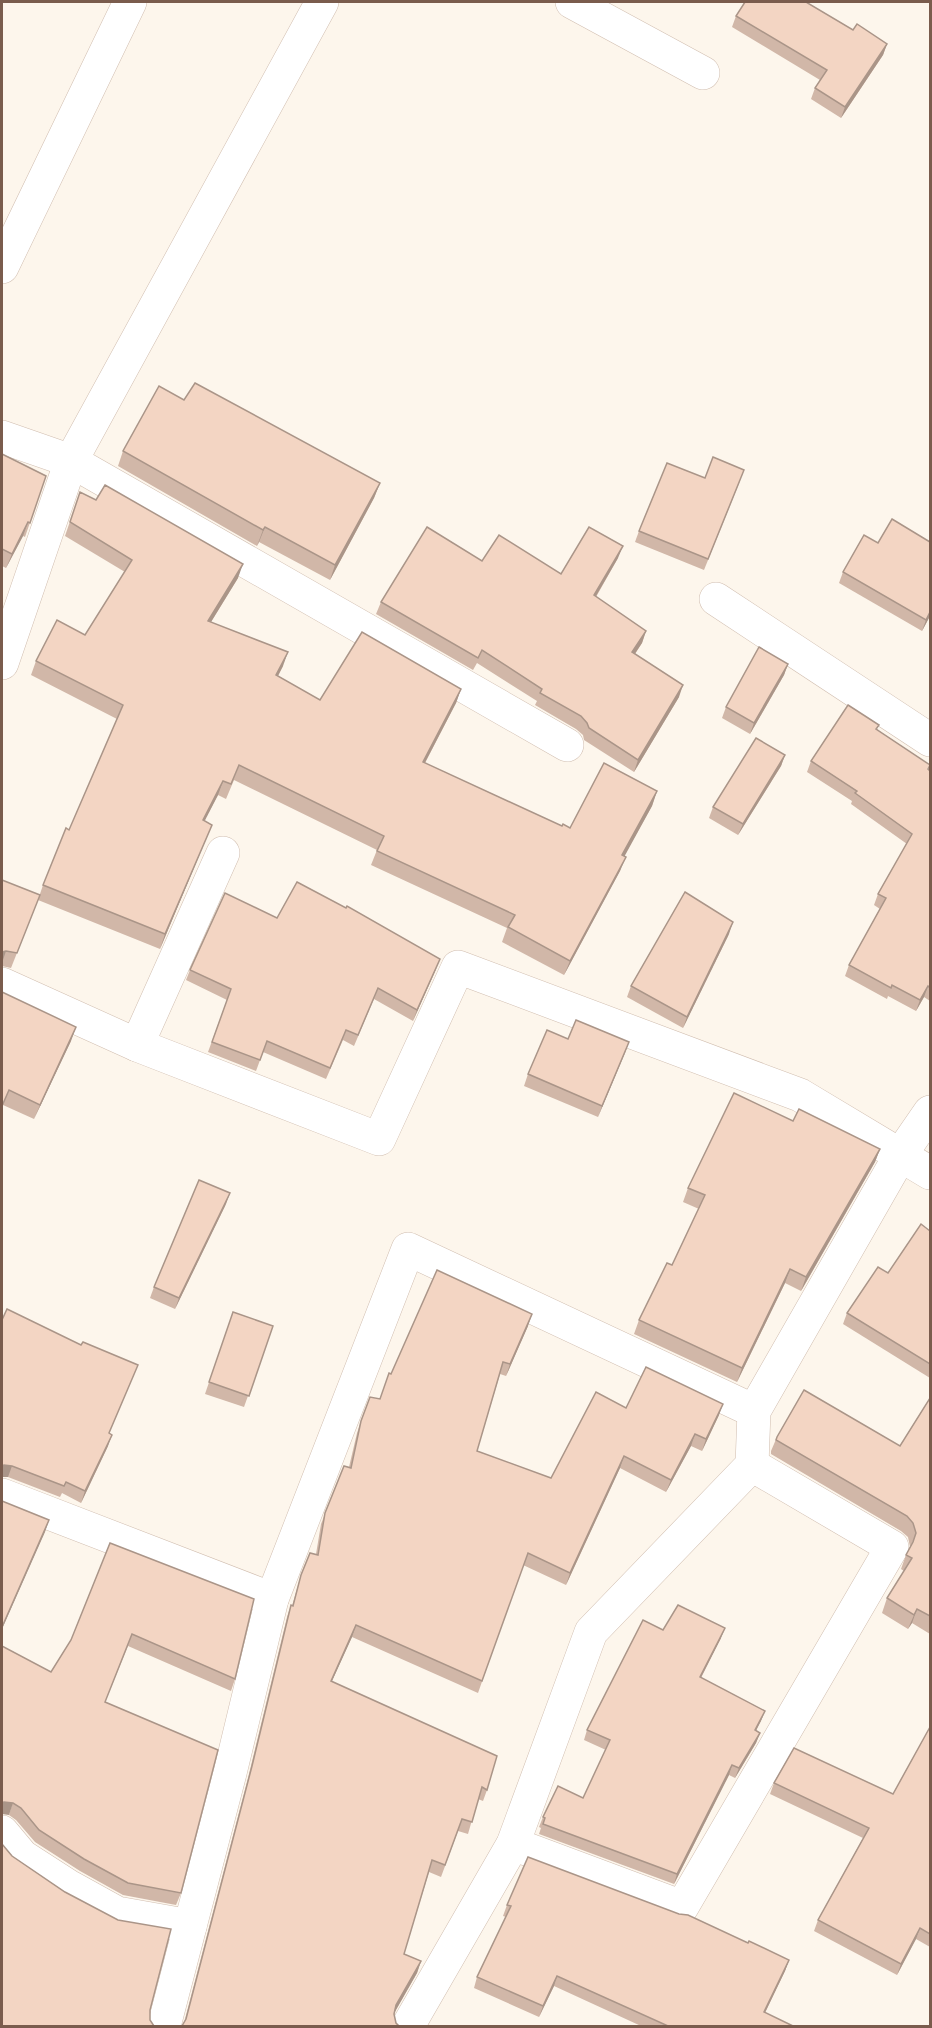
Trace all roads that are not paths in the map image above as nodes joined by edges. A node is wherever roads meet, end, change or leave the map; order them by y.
1 (130, 2) edge
2 (322, 2) edge
3 (572, 2) edge
4 (703, 73) dead end
5 (2, 267) edge
6 (2, 438) edge
7 (70, 461) junction
8 (716, 599) dead end
9 (2, 663) edge
10 (930, 740) edge
11 (567, 745) dead end
12 (223, 853) dead end
13 (2, 984) edge
14 (137, 1045) junction
15 (930, 1112) edge
16 (901, 1154) junction
17 (930, 1173) edge
18 (754, 1411) junction
19 (752, 1466) junction
20 (2, 1495) edge
21 (272, 1599) junction
22 (2, 1832) edge
23 (513, 1844) junction
24 (190, 1926) junction
25 (164, 2026) edge
26 (408, 2026) edge

1 - 5 street
2 - 7 street
3 - 4 street
6 - 7 street
7 - 9 street
7 - 11 street
8 - 10 street
12 - 14 street
13 - 14 street
14 - 16 street
15 - 16 street
16 - 17 street
16 - 18 street
18 - 19 street
18 - 21 street
19 - 23 street
19 - 23 street
20 - 21 street
21 - 24 street
22 - 24 street
23 - 26 street
24 - 25 street

